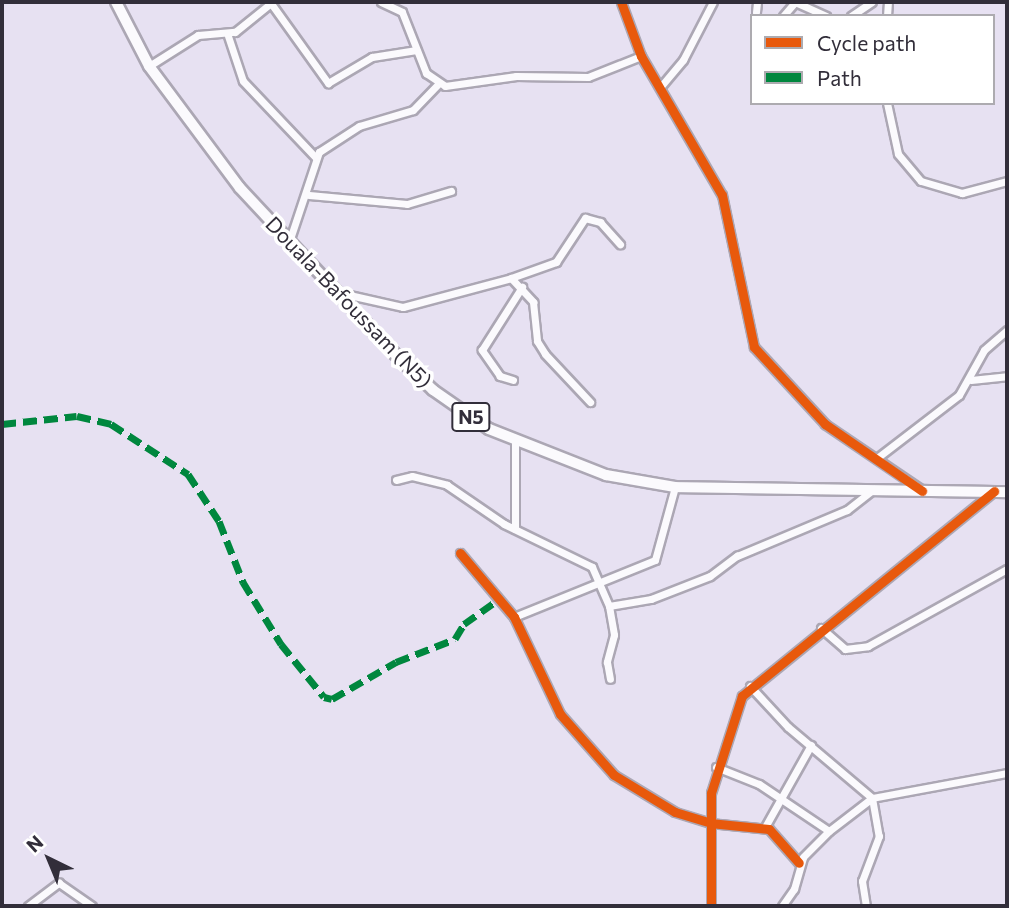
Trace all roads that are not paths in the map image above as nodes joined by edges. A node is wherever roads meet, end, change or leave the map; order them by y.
1 (117, 2) edge
2 (270, 2) edge
3 (381, 2) edge
4 (621, 2) edge
5 (627, 2) edge
6 (713, 2) edge
7 (757, 2) edge
8 (794, 2) edge
9 (872, 2) edge
10 (397, 5) edge
11 (756, 12) dead end
12 (821, 14) edge
13 (854, 14) edge
14 (624, 17) junction
15 (228, 36) junction
16 (416, 50) junction
17 (641, 56) junction
18 (149, 66) junction
19 (438, 84) junction
20 (662, 85) junction
21 (887, 105) edge
22 (315, 157) junction
23 (1007, 181) edge
24 (452, 191) dead end
25 (309, 195) junction
26 (289, 242) junction
27 (620, 244) dead end
28 (511, 278) junction
29 (522, 288) junction
30 (335, 292) junction
31 (1007, 330) edge
32 (1007, 376) edge
33 (513, 380) dead end
34 (971, 380) junction
35 (590, 402) dead end
36 (515, 442) junction
37 (877, 458) junction
38 (396, 480) dead end
39 (675, 487) junction
40 (874, 489) junction
41 (1002, 490) edge
42 (922, 491) junction
43 (515, 529) junction
44 (460, 553) dead end
45 (1007, 569) edge
46 (603, 585) junction
47 (609, 606) junction
48 (514, 617) junction
49 (821, 628) junction
50 (610, 679) dead end
51 (750, 686) junction
52 (811, 745) junction
53 (716, 767) junction
54 (1007, 774) edge
55 (872, 799) junction
56 (784, 800) junction
57 (710, 823) junction
58 (765, 827) junction
59 (829, 831) junction
60 (799, 863) junction
61 (787, 905) edge
62 (28, 906) edge
63 (92, 906) edge
64 (711, 906) edge
65 (866, 906) edge

1 - 18 highway, Douala-Bafoussam (N5) / N5
2 - 15 street
2 - 16 street
3 - 10 street
4 - 14 street
5 - 14 street
6 - 20 street
7 - 11 street
8 - 12 street
9 - 13 street
10 - 16 street
14 - 17 street
15 - 18 street
15 - 22 street
16 - 19 street
17 - 19 street
17 - 20 street
18 - 26 highway, Douala-Bafoussam (N5) / N5
19 - 22 street
20 - 37 street
21 - 23 street
22 - 25 street
24 - 25 street
25 - 26 street
26 - 30 highway, Douala-Bafoussam (N5) / N5
27 - 28 street
28 - 29 street
28 - 30 street
29 - 33 street
29 - 35 street
30 - 36 highway, Douala-Bafoussam (N5) / N5
31 - 34 street
32 - 34 street
34 - 37 street
36 - 39 highway, Douala-Bafoussam (N5) / N5
36 - 43 street
37 - 42 street
38 - 43 street
39 - 40 highway, Douala-Bafoussam (N5) / N5
39 - 46 street
40 - 42 highway, Douala-Bafoussam (N5) / N5
40 - 47 street
41 - 42 highway, Douala-Bafoussam (N5) / N5
41 - 49 street
43 - 46 street
44 - 48 street
45 - 49 street
46 - 47 street
46 - 48 street
47 - 50 street
48 - 57 street
49 - 51 street
51 - 52 street
51 - 53 street
52 - 55 street
52 - 56 street
53 - 56 street
53 - 57 street
54 - 55 street
55 - 59 street
55 - 65 street
56 - 58 street
56 - 59 street
57 - 58 street
57 - 64 street
58 - 60 street
59 - 60 street
60 - 61 street
62 - 63 street

